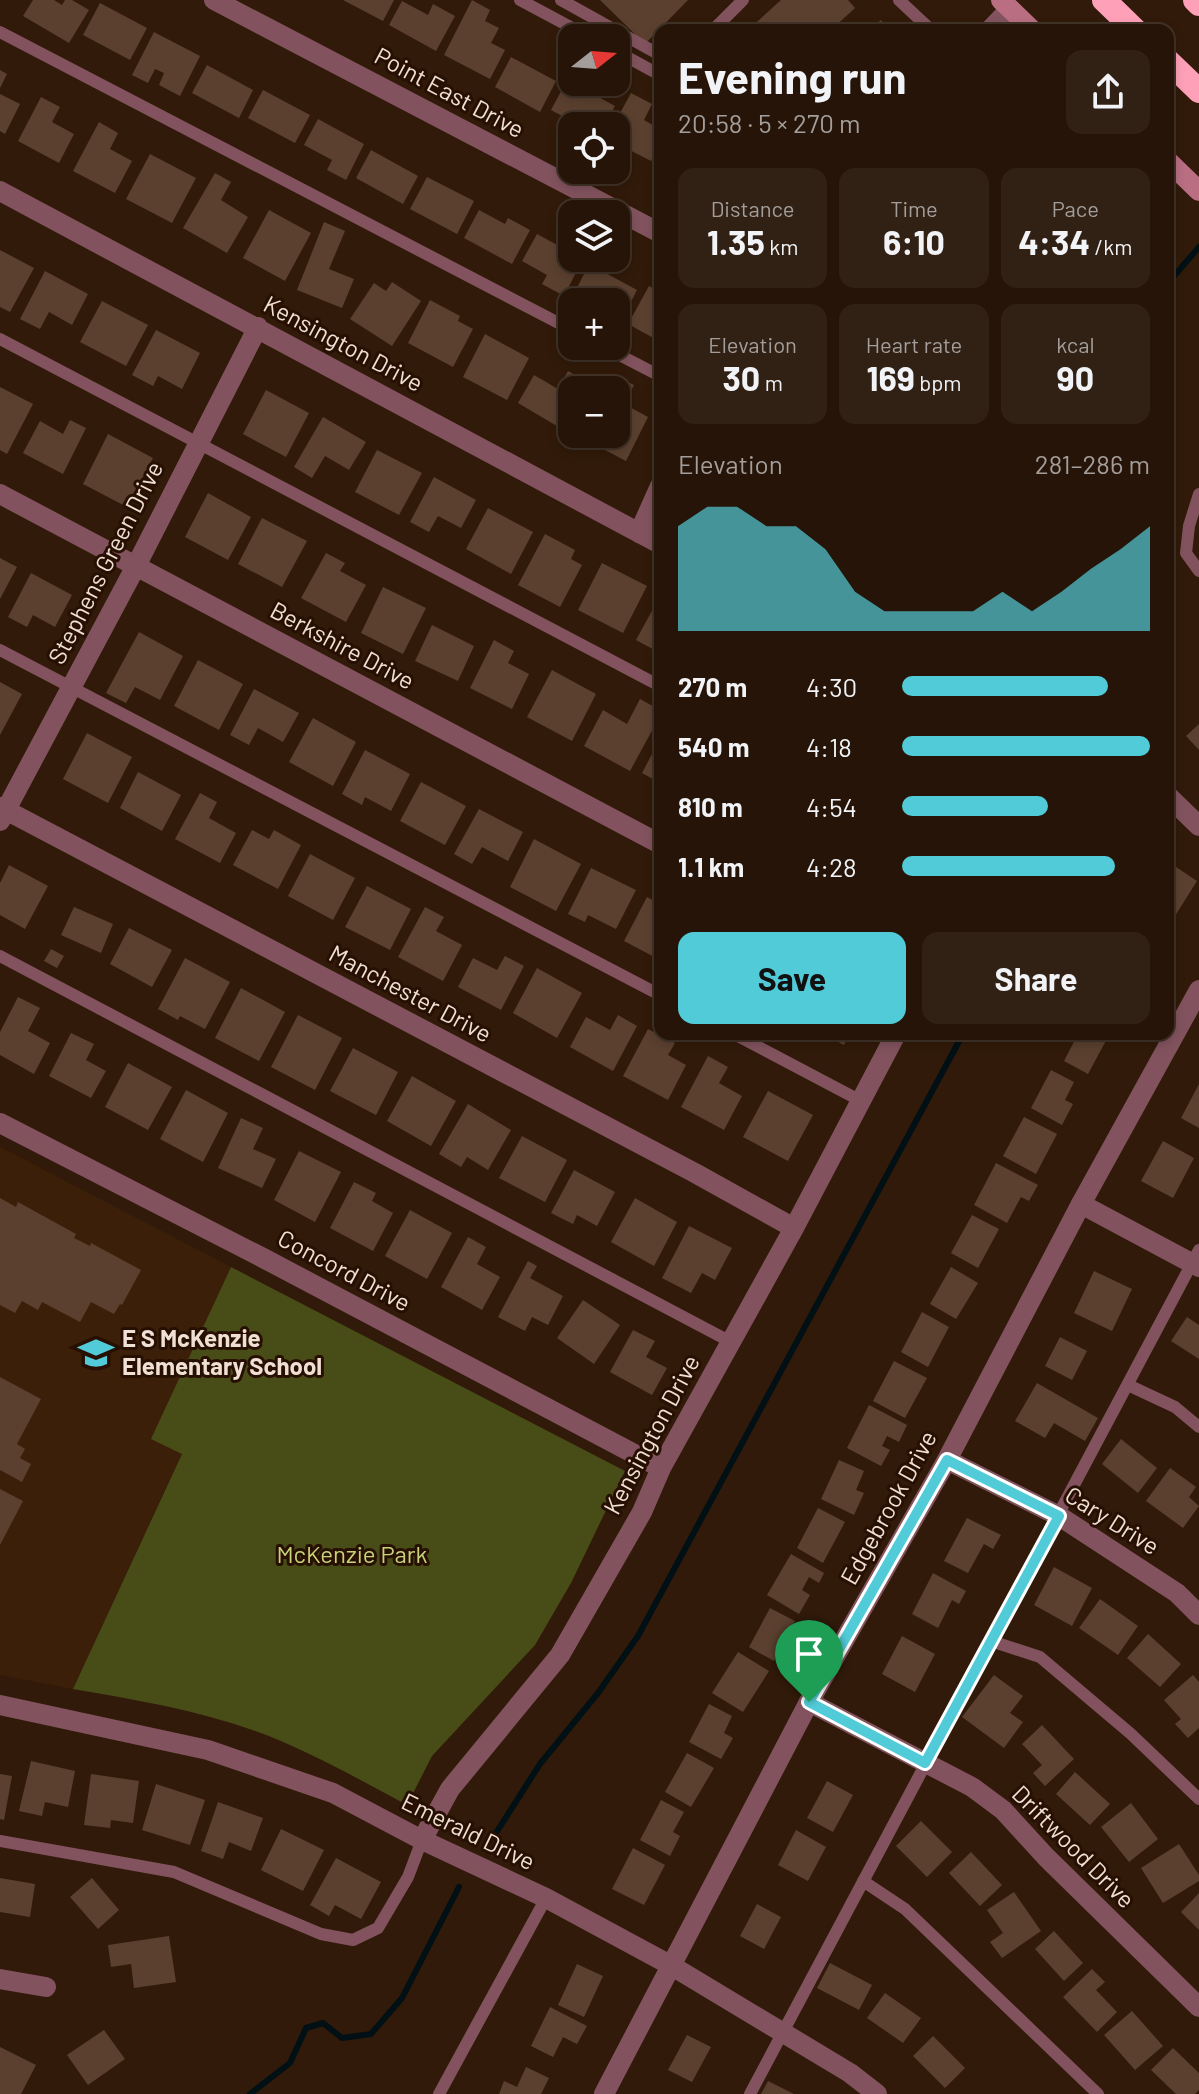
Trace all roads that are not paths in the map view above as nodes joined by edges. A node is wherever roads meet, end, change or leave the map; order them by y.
1 (214, 0) edge
2 (520, 0) edge
3 (561, 0) edge
4 (743, 0) edge
5 (899, 0) edge
6 (1104, 0) edge
7 (1005, 4) edge
8 (565, 24) edge
9 (719, 24) edge
10 (925, 24) edge
11 (993, 24) edge
12 (1026, 24) edge
13 (1129, 24) edge
14 (0, 32) edge
15 (654, 52) edge
16 (630, 59) edge
17 (1174, 67) edge
18 (654, 72) edge
19 (1199, 91) edge
20 (1174, 173) edge
21 (0, 191) edge
22 (1199, 191) edge
23 (654, 230) edge
24 (558, 323) edge
25 (258, 327) junction
26 (0, 339) edge
27 (629, 360) edge
28 (654, 373) edge
29 (197, 444) junction
30 (0, 494) edge
31 (1199, 494) edge
32 (654, 499) edge
33 (639, 533) junction
34 (654, 541) edge
35 (136, 566) junction
36 (1199, 571) edge
37 (0, 650) edge
38 (654, 683) edge
39 (71, 687) junction
40 (1174, 802) edge
41 (2, 813) edge
42 (1199, 826) edge
43 (654, 841) edge
44 (0, 956) edge
45 (1199, 990) edge
46 (654, 992) edge
47 (1174, 1035) edge
48 (745, 1040) edge
49 (893, 1040) edge
50 (1171, 1040) edge
51 (861, 1101) junction
52 (0, 1123) edge
53 (1081, 1204) junction
54 (794, 1228) junction
55 (1197, 1260) edge
56 (731, 1342) junction
57 (1128, 1385) junction
58 (1199, 1427) edge
59 (947, 1460) junction
60 (661, 1468) junction
61 (1059, 1516) junction
62 (1199, 1615) edge
63 (991, 1641) junction
64 (809, 1702) junction
65 (0, 1705) edge
66 (925, 1763) junction
67 (1199, 1799) edge
68 (422, 1840) junction
69 (0, 1841) edge
70 (863, 1881) junction
71 (546, 1898) junction
72 (672, 1966) junction
73 (0, 1979) edge
74 (46, 1987) dead end
75 (1199, 2007) edge
76 (784, 2033) junction
77 (439, 2094) edge
78 (604, 2094) edge
79 (750, 2094) edge
80 (877, 2094) edge
81 (1098, 2094) edge

1 - 23 street, Point East Drive
2 - 8 lane
3 - 15 lane
4 - 9 lane
5 - 10 lane
6 - 13 highway
7 - 11 street
7 - 12 main road
14 - 24 lane
16 - 18 lane
17 - 19 highway
20 - 22 main road
21 - 25 street, Kensington Drive
25 - 29 street, Stephens Green Drive
25 - 33 street, Kensington Drive
26 - 29 lane
27 - 28 lane
29 - 35 street, Stephens Green Drive
29 - 38 lane
30 - 35 street, Berkshire Drive
31 - 36 lane
32 - 33 street
33 - 34 street, Kensington Drive
35 - 39 street, Stephens Green Drive
35 - 43 street, Berkshire Drive
37 - 39 lane
39 - 41 street, Stephens Green Drive
39 - 46 lane
40 - 42 street
41 - 54 street, Manchester Drive
44 - 56 lane
45 - 47 street, Edgebrook Drive
48 - 51 lane
49 - 51 street, Kensington Drive
50 - 53 street, Edgebrook Drive
51 - 54 street, Kensington Drive
52 - 60 street, Concord Drive
53 - 55 street
53 - 59 street, Edgebrook Drive
54 - 56 street, Kensington Drive
55 - 57 lane
56 - 60 street, Kensington Drive
57 - 58 lane
57 - 61 lane
59 - 61 street, Cary Drive
59 - 64 street, Edgebrook Drive
60 - 68 street, Kensington Drive
61 - 62 street, Cary Drive
61 - 63 lane
63 - 66 lane
63 - 67 lane
64 - 66 street, Driftwood Drive
64 - 72 street, Edgebrook Drive
65 - 68 street, Emerald Drive
66 - 70 lane
66 - 75 street, Driftwood Drive
68 - 69 lane
68 - 71 street, Emerald Drive
70 - 76 lane
70 - 81 lane
71 - 72 street, Emerald Drive
71 - 77 lane
72 - 76 street, Emerald Drive
72 - 78 street, Edgebrook Drive
73 - 74 street
76 - 79 lane
76 - 80 street, Emerald Drive

